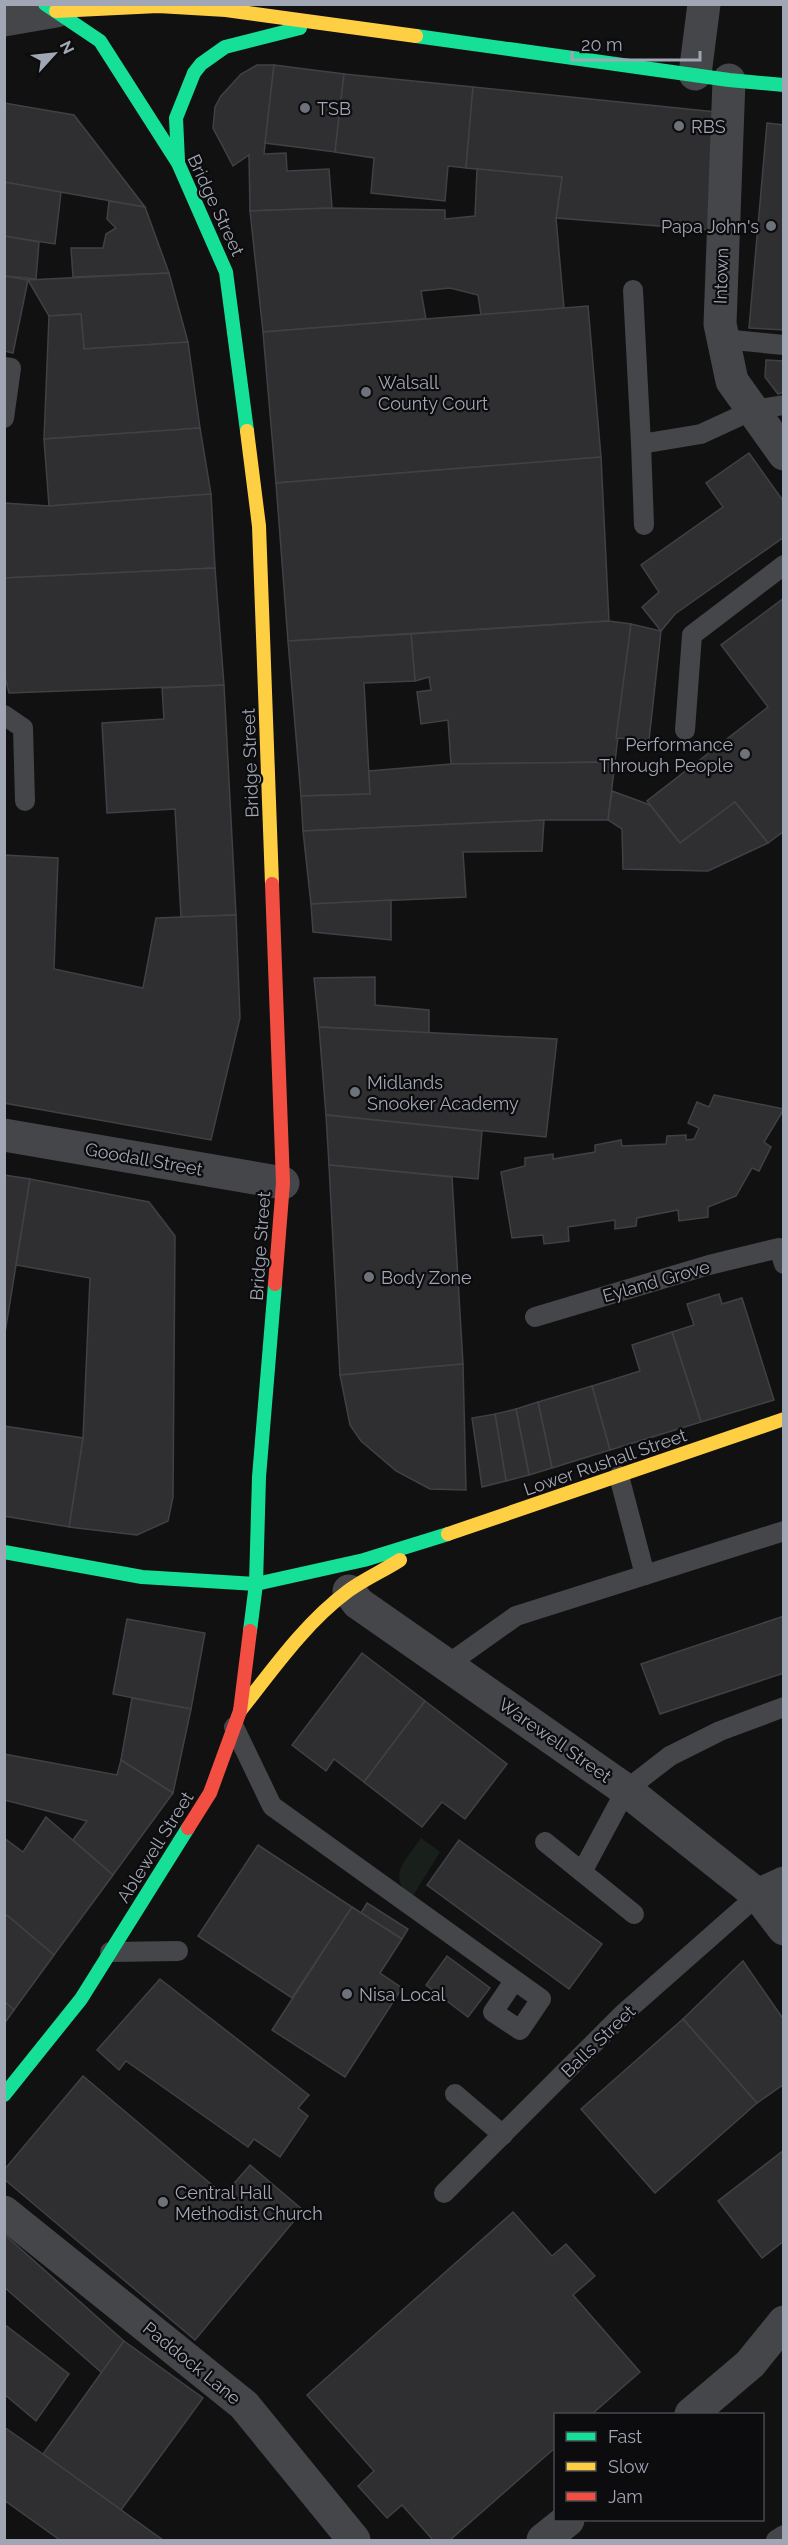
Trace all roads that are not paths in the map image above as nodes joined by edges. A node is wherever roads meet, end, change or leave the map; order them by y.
1 (704, 4) edge
2 (158, 5) edge
3 (50, 8) edge
4 (4, 20) edge
5 (324, 23) junction
6 (695, 74) junction
7 (729, 80) junction
8 (783, 85) edge
9 (178, 163) junction
10 (633, 290) dead end
11 (723, 339) junction
12 (783, 345) edge
13 (4, 367) edge
14 (768, 408) edge
15 (4, 418) edge
16 (641, 444) junction
17 (783, 454) edge
18 (644, 525) dead end
19 (783, 565) edge
20 (4, 715) edge
21 (686, 730) dead end
22 (25, 801) dead end
23 (4, 1136) edge
24 (283, 1183) junction
25 (782, 1253) edge
26 (535, 1317) dead end
27 (783, 1419) edge
28 (619, 1476) junction
29 (783, 1531) edge
30 (437, 1538) junction
31 (4, 1552) edge
32 (645, 1575) junction
33 (256, 1584) junction
34 (349, 1591) junction
35 (447, 1665) junction
36 (783, 1707) edge
37 (237, 1719) junction
38 (626, 1790) junction
39 (545, 1842) dead end
40 (582, 1872) junction
41 (771, 1889) edge
42 (634, 1914) dead end
43 (783, 1929) edge
44 (178, 1951) dead end
45 (110, 1952) junction
46 (514, 1981) dead end
47 (455, 2094) dead end
48 (4, 2095) edge
49 (503, 2135) junction
50 (444, 2193) dead end
51 (4, 2212) edge
52 (783, 2322) edge
53 (693, 2413) edge
54 (567, 2521) edge
55 (783, 2535) edge
56 (354, 2541) edge
57 (543, 2541) edge
58 (776, 2541) edge

1 - 6 street
2 - 3 street
2 - 5 street
3 - 4 street
3 - 9 street, Bridge Street
5 - 6 street
5 - 9 street
6 - 7 street
7 - 8 street
7 - 11 street, Intown
9 - 24 street, Bridge Street
10 - 16 lane
11 - 12 lane
11 - 14 street, Intown
13 - 15 lane
14 - 16 lane
14 - 17 street, Intown
16 - 18 lane
19 - 21 lane
20 - 22 lane
23 - 24 street, Goodall Street
24 - 33 street, Bridge Street
25 - 26 lane, Eyland Grove
27 - 28 street, Lower Rushall Street
28 - 30 street, Lower Rushall Street
28 - 32 lane
29 - 32 lane
30 - 33 street, Lower Rushall Street
30 - 34 street, Lower Rushall Street
31 - 33 street, Lower Rushall Street
32 - 35 lane
33 - 37 street, Ablewell Street
34 - 35 street, Warewell Street
34 - 37 street, Lower Rushall Street
35 - 38 street, Warewell Street
36 - 38 lane
37 - 45 street, Ablewell Street
37 - 46 lane
38 - 40 lane
38 - 41 street, Warewell Street
39 - 40 lane
40 - 42 lane
41 - 43 street, Warewell Street
41 - 49 lane, Balls Street
44 - 45 lane
45 - 48 street, Ablewell Street
47 - 49 lane
49 - 50 lane, Balls Street
51 - 56 street, Paddock Lane
52 - 53 street
54 - 57 street
55 - 58 lane

